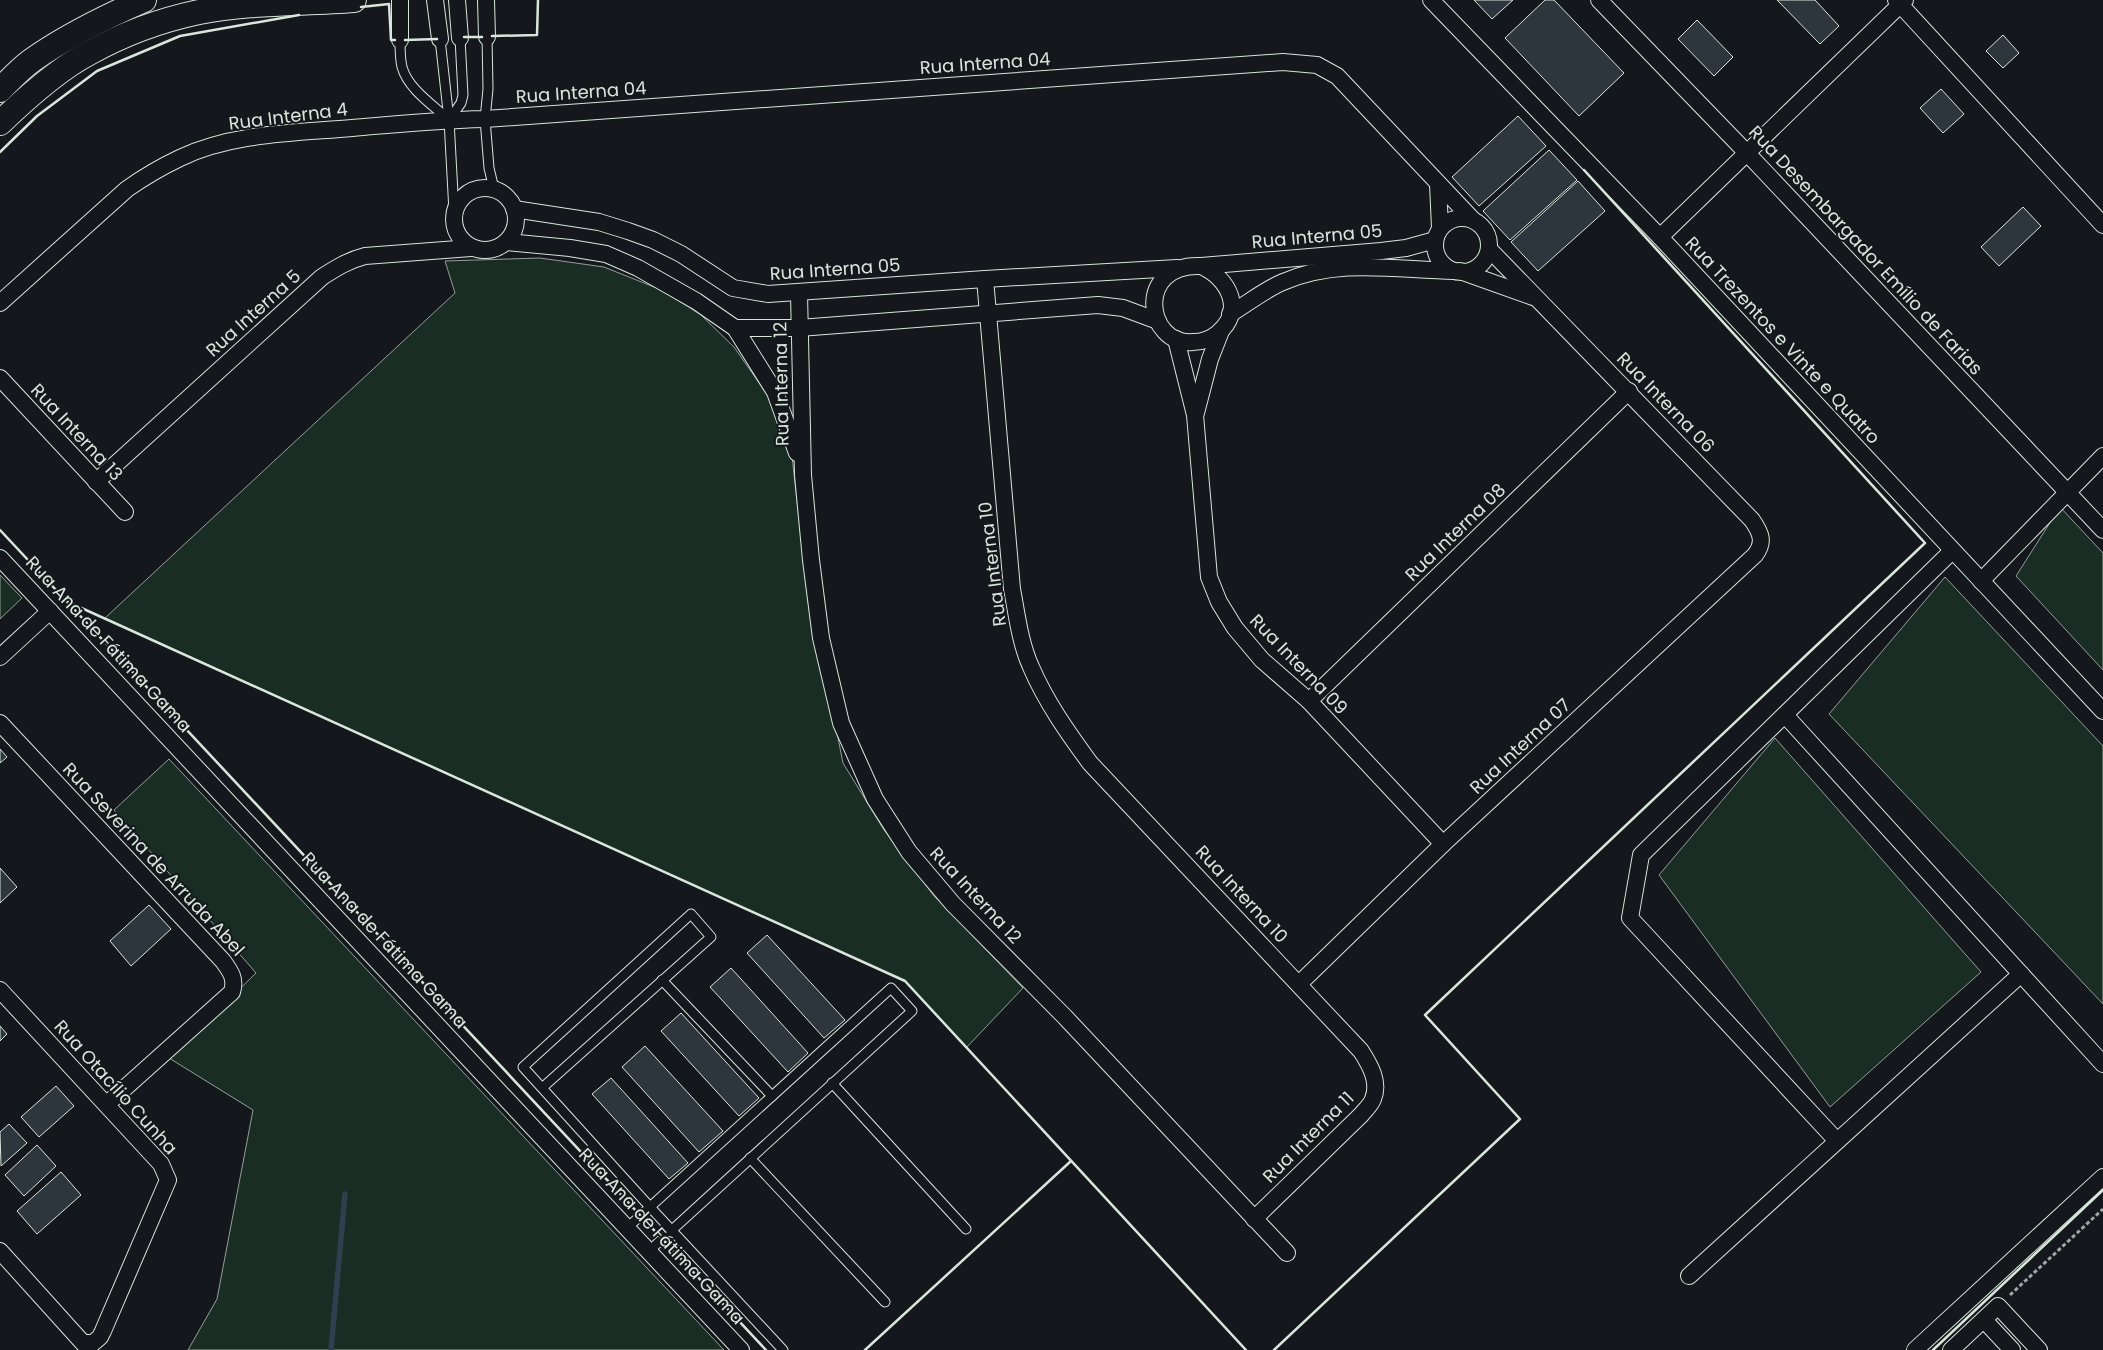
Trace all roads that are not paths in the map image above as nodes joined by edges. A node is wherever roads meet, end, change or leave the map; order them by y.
1 (144, 0) edge
2 (345, 0) edge
3 (400, 0) edge
4 (435, 0) edge
5 (457, 0) edge
6 (486, 0) edge
7 (1431, 0) edge
8 (1599, 0) edge
9 (1900, 2) edge
10 (487, 37) joint
11 (460, 38) joint
12 (440, 39) joint
13 (400, 40) joint
14 (0, 90) edge
15 (485, 119) junction
16 (449, 120) junction
17 (0, 123) edge
18 (1746, 152) junction
19 (1438, 184) junction
20 (494, 189) junction
21 (514, 209) junction
22 (454, 212) junction
23 (1473, 220) junction
24 (2103, 225) edge
25 (1437, 234) junction
26 (1660, 236) junction
27 (507, 242) junction
28 (471, 248) junction
29 (1489, 249) junction
30 (1201, 266) junction
31 (1177, 268) junction
32 (1457, 271) junction
33 (985, 279) junction
34 (799, 294) junction
35 (1538, 298) junction
36 (0, 303) edge
37 (989, 313) junction
38 (1230, 314) junction
39 (1158, 321) junction
40 (735, 328) junction
41 (800, 328) junction
42 (1220, 331) junction
43 (1176, 339) junction
44 (0, 378) edge
45 (1629, 391) junction
46 (1195, 415) junction
47 (2103, 456) edge
48 (803, 474) junction
49 (96, 482) junction
50 (2068, 491) junction
51 (126, 512) dead end
52 (2103, 530) edge
53 (1761, 536) joint
54 (1952, 551) junction
55 (0, 558) edge
56 (1981, 581) junction
57 (50, 611) junction
58 (0, 657) edge
59 (1309, 702) junction
60 (2103, 712) edge
61 (1785, 715) junction
62 (0, 723) edge
63 (1442, 844) junction
64 (2021, 974) junction
65 (662, 980) junction
66 (1299, 984) junction
67 (0, 990) edge
68 (2103, 1064) edge
69 (832, 1083) junction
70 (542, 1088) junction
71 (772, 1096) junction
72 (107, 1104) junction
73 (1837, 1141) junction
74 (750, 1158) junction
75 (2103, 1177) edge
76 (650, 1207) junction
77 (1254, 1219) junction
78 (628, 1228) junction
79 (966, 1229) dead end
80 (671, 1230) junction
81 (649, 1251) junction
82 (0, 1252) edge
83 (1287, 1253) dead end
84 (1689, 1276) dead end
85 (885, 1302) dead end
86 (1984, 1320) junction
87 (741, 1350) edge
88 (783, 1350) edge
89 (1914, 1350) edge
90 (1951, 1350) edge
91 (2012, 1350) edge
92 (2039, 1350) edge

1 - 14 main road
2 - 17 main road
3 - 13 street
4 - 12 street
5 - 11 street
6 - 10 street
7 - 26 street, Rua Trezentos e Vinte e Quatro
8 - 18 street, Rua Desembargador Emílio de Farias
9 - 18 street
9 - 24 street
10 - 15 lane
11 - 16 lane
12 - 16 lane
13 - 16 lane
15 - 16 street, Rua Interna 4
15 - 19 street, Rua Interna 04
15 - 20 lane
16 - 22 lane
16 - 36 street, Rua Interna 4
18 - 26 street
18 - 50 street, Rua Desembargador Emílio de Farias
19 - 23 street, Rua Interna 04
19 - 25 street
20 - 21 street
20 - 22 street
21 - 27 street
21 - 34 street, Rua Interna 05
22 - 28 street
23 - 25 street
23 - 29 street
25 - 30 street, Rua Interna 05
25 - 32 street
26 - 54 street, Rua Trezentos e Vinte e Quatro
27 - 28 street
27 - 40 street
28 - 49 street, Rua Interna 5
29 - 32 street
29 - 35 street, Rua Interna 06
30 - 31 street
30 - 38 street
31 - 33 street, Rua Interna 05
31 - 39 street
32 - 35 street, Rua Interna 06
32 - 38 street, Rua Interna 05
33 - 34 street, Rua Interna 05
33 - 37 street, Rua Interna 10
34 - 41 street, Rua Interna 12
35 - 45 street, Rua Interna 06
37 - 39 street
37 - 41 street
37 - 66 street, Rua Interna 10
38 - 42 street
39 - 43 street
40 - 41 street
40 - 48 street, Rua Interna 12
41 - 48 street, Rua Interna 12
42 - 43 street
42 - 46 street, Rua Interna 09
43 - 46 street, Rua Interna 09
44 - 49 street, Rua Interna 13
45 - 53 street, Rua Interna 06
45 - 59 street, Rua Interna 08
46 - 59 street, Rua Interna 09
47 - 50 street
48 - 77 street, Rua Interna 12
49 - 51 street, Rua Interna 13
50 - 52 street, Rua Desembargador Emílio de Farias
50 - 56 street
53 - 63 street, Rua Interna 07
54 - 56 street, Rua Trezentos e Vinte e Quatro
54 - 61 street
55 - 57 street, Rua Ana de Fátima Gama
56 - 60 street, Rua Trezentos e Vinte e Quatro
57 - 58 street
57 - 78 street, Rua Ana de Fátima Gama
59 - 63 street, Rua Interna 09
61 - 64 street
61 - 73 street
62 - 72 street, Rua Severina de Arruda Abel
63 - 66 street, Rua Interna 07
64 - 68 street
64 - 73 street
65 - 70 lane
65 - 70 lane
65 - 71 lane
66 - 77 street, Rua Interna 11
67 - 72 street, Rua Otacílio Cunha
69 - 71 lane
69 - 74 lane
69 - 79 lane
70 - 76 lane
71 - 76 lane
72 - 82 street, Rua Otacílio Cunha
73 - 84 street
74 - 80 lane
74 - 85 lane
75 - 89 street
76 - 78 lane
76 - 80 lane
77 - 83 street, Rua Interna 12
78 - 81 street, Rua Ana de Fátima Gama
80 - 81 lane
80 - 88 lane
81 - 87 street, Rua Ana de Fátima Gama
86 - 90 street
86 - 91 street
86 - 92 street

